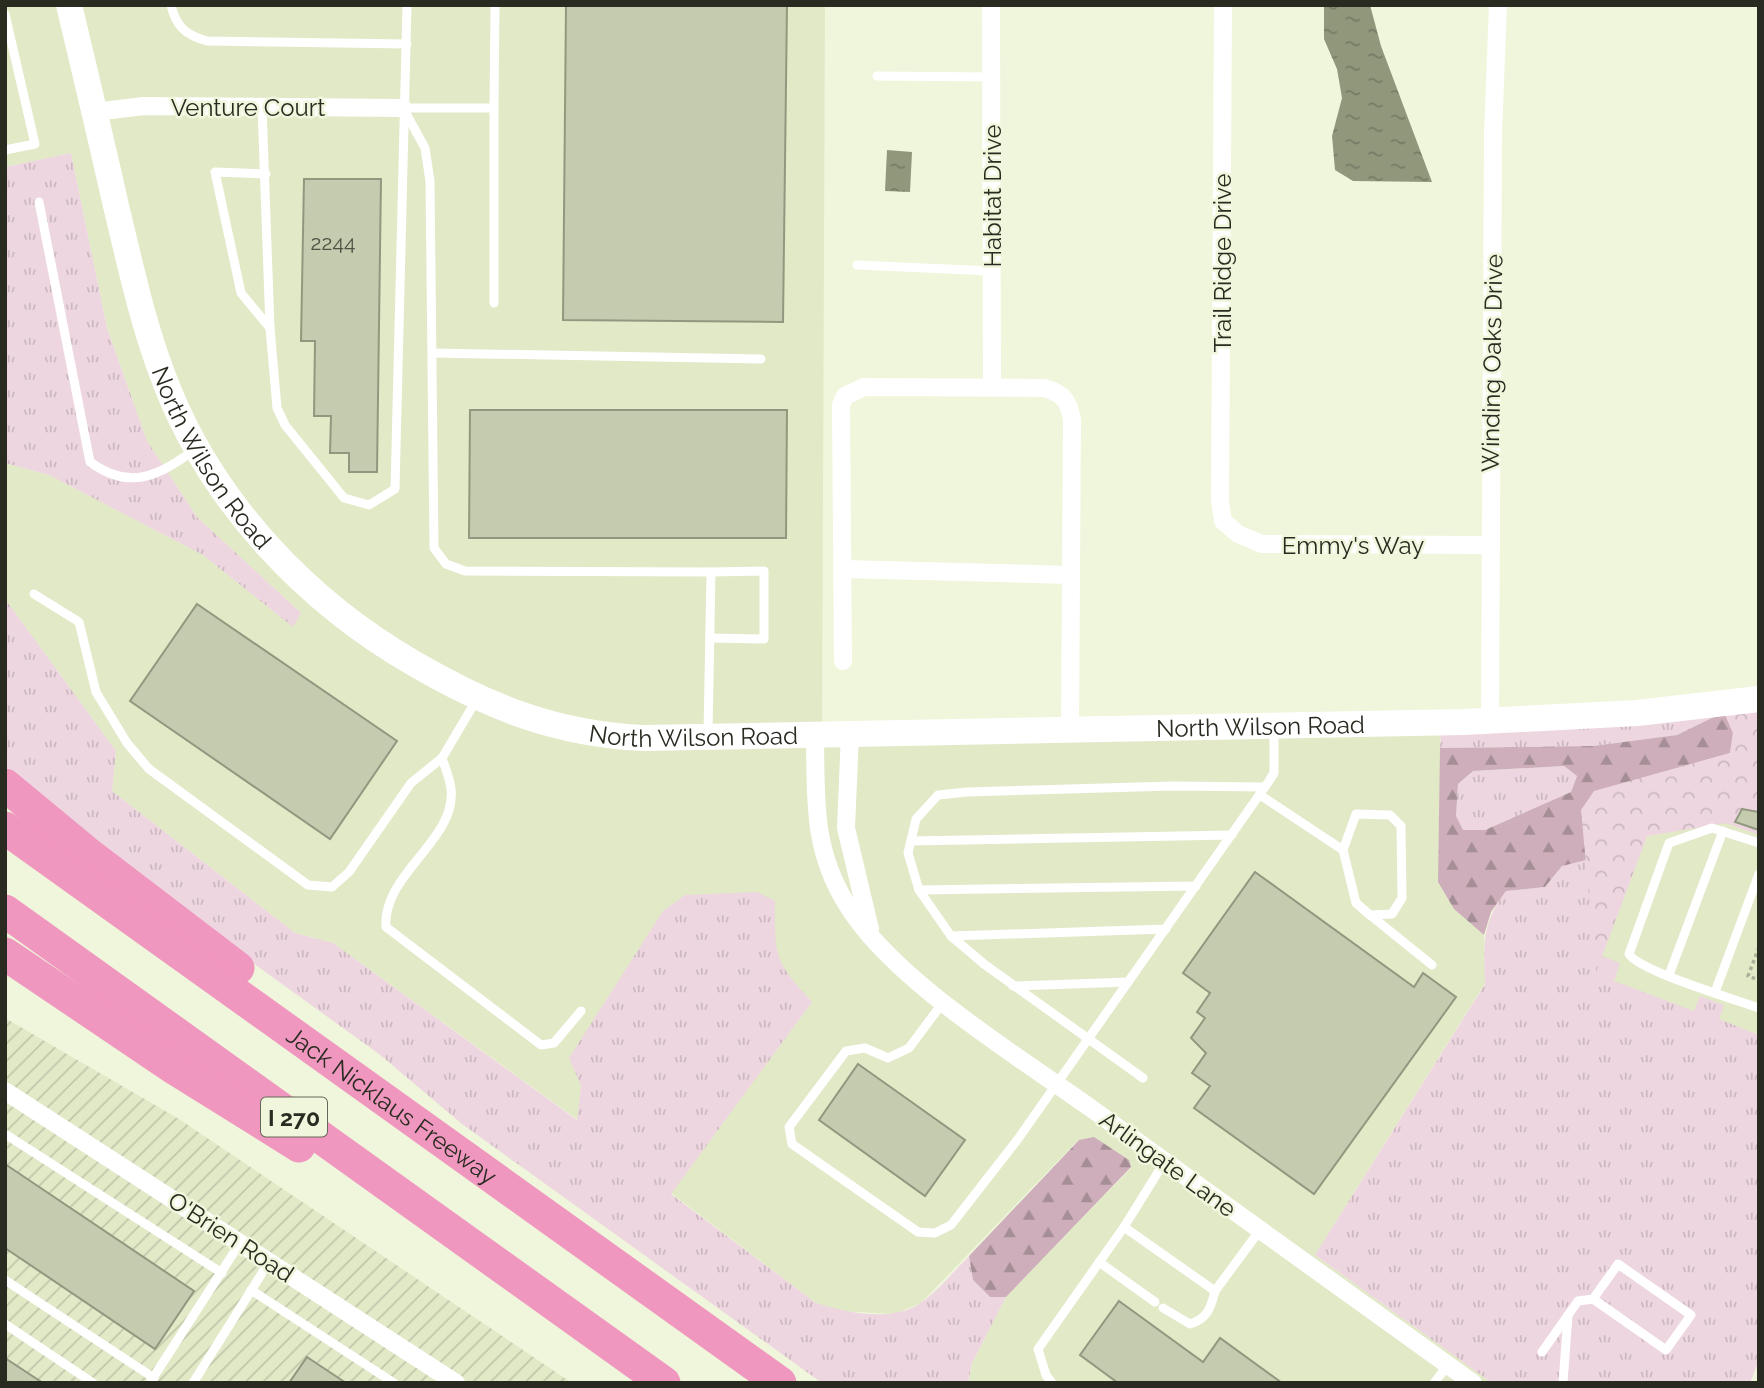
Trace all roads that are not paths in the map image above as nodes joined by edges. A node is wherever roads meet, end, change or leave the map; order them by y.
1 (69, 5) edge
2 (172, 5) edge
3 (407, 5) edge
4 (495, 5) edge
5 (992, 5) edge
6 (1223, 5) edge
7 (1498, 5) edge
8 (5, 15) edge
9 (407, 44) junction
10 (877, 76) dead end
11 (992, 77) junction
12 (262, 107) junction
13 (402, 108) junction
14 (494, 108) junction
15 (94, 113) junction
16 (5, 150) edge
17 (266, 174) junction
18 (39, 202) dead end
19 (857, 265) dead end
20 (992, 271) junction
21 (494, 303) dead end
22 (270, 328) junction
23 (433, 353) junction
24 (761, 359) dead end
25 (992, 387) junction
26 (197, 449) junction
27 (1223, 522) joint
28 (1490, 545) junction
29 (844, 569) junction
30 (711, 572) junction
31 (1071, 575) junction
32 (34, 594) dead end
33 (710, 638) junction
34 (843, 661) dead end
35 (478, 698) junction
36 (1759, 699) edge
37 (1490, 721) junction
38 (1274, 726) junction
39 (1070, 729) junction
40 (850, 734) junction
41 (815, 735) junction
42 (708, 738) junction
43 (442, 758) junction
44 (5, 785) edge
45 (1262, 791) junction
46 (5, 828) edge
47 (1723, 831) junction
48 (1232, 835) junction
49 (911, 841) junction
50 (1759, 843) edge
51 (1343, 850) junction
52 (1759, 874) edge
53 (1196, 886) junction
54 (919, 890) junction
55 (5, 911) edge
56 (1370, 915) junction
57 (1166, 929) junction
58 (872, 936) junction
59 (951, 936) junction
60 (5, 954) edge
61 (1432, 965) dead end
62 (1669, 975) junction
63 (1128, 982) junction
64 (1013, 986) junction
65 (1715, 992) junction
66 (944, 1001) junction
67 (1759, 1008) edge
68 (581, 1011) dead end
69 (1087, 1039) junction
70 (1143, 1078) dead end
71 (1055, 1083) junction
72 (5, 1091) edge
73 (5, 1134) edge
74 (456, 1152) junction
75 (1165, 1161) junction
76 (1124, 1227) junction
77 (1260, 1230) junction
78 (240, 1243) junction
79 (269, 1262) junction
80 (1099, 1262) junction
81 (222, 1273) junction
82 (5, 1280) edge
83 (251, 1290) junction
84 (1215, 1291) junction
85 (1593, 1299) junction
86 (1568, 1315) junction
87 (5, 1324) edge
88 (582, 1324) junction
89 (1542, 1352) dead end
90 (1448, 1365) junction
91 (152, 1380) edge
92 (93, 1383) edge
93 (193, 1383) edge
94 (394, 1383) edge
95 (456, 1383) edge
96 (664, 1383) edge
97 (780, 1383) edge
98 (1052, 1383) edge
99 (1434, 1383) edge
100 (1473, 1383) edge
101 (1563, 1383) edge

1 - 15 main road, North Wilson Road
2 - 9 lane
3 - 9 lane
4 - 14 lane
5 - 11 street, Habitat Drive
6 - 27 street, Trail Ridge Drive
7 - 28 street, Winding Oaks Drive
8 - 16 lane
9 - 13 lane
10 - 11 lane
11 - 20 street, Habitat Drive
12 - 13 street, Venture Court
12 - 15 street, Venture Court
12 - 17 lane
13 - 14 lane
13 - 22 lane
13 - 23 lane
14 - 21 lane
15 - 26 main road, North Wilson Road
17 - 22 lane
17 - 22 lane
18 - 26 lane
19 - 20 lane
20 - 25 street, Habitat Drive
23 - 24 lane
23 - 30 lane
25 - 29 street
25 - 31 street
26 - 35 main road, North Wilson Road
27 - 28 street, Emmy's Way
28 - 37 street, Winding Oaks Drive
29 - 31 street
29 - 34 street
30 - 33 lane
30 - 33 lane
31 - 39 street
32 - 43 lane
33 - 42 lane
35 - 42 main road, North Wilson Road
35 - 43 lane
36 - 37 main road, North Wilson Road
37 - 38 main road, North Wilson Road
38 - 39 main road, North Wilson Road
38 - 45 lane
39 - 40 main road, North Wilson Road
40 - 41 main road, North Wilson Road
40 - 58 street, Arlingate Lane
41 - 42 main road, North Wilson Road
41 - 58 street, Arlingate Lane
43 - 68 lane
44 - 74 highway
45 - 48 lane
45 - 49 lane
45 - 51 lane
46 - 74 highway, Jack Nicklaus Freeway / I 270
47 - 50 lane
47 - 62 lane
47 - 62 lane
48 - 49 lane
48 - 53 lane
49 - 54 lane
51 - 56 lane
51 - 56 lane
52 - 65 lane
53 - 54 lane
53 - 57 lane
54 - 59 lane
55 - 88 highway, I 270
56 - 61 lane
57 - 59 lane
57 - 63 lane
58 - 66 street, Arlingate Lane
59 - 64 lane
60 - 88 highway
62 - 65 lane
63 - 64 lane
63 - 69 lane
64 - 69 lane
65 - 67 lane
66 - 71 street, Arlingate Lane
66 - 71 lane
69 - 70 lane
69 - 71 lane
71 - 75 street, Arlingate Lane
72 - 78 street, O'Brien Road
73 - 81 lane
74 - 97 highway, Jack Nicklaus Freeway / I 270
75 - 76 lane
75 - 77 street, Arlingate Lane
76 - 80 lane
76 - 84 lane
77 - 84 lane
77 - 90 street, Arlingate Lane
78 - 79 street, O'Brien Road
78 - 81 lane
79 - 83 lane
79 - 95 street, O'Brien Road
80 - 84 lane
80 - 98 lane
81 - 91 lane
82 - 91 lane
83 - 93 lane
83 - 94 lane
85 - 85 lane
85 - 86 lane
86 - 89 lane
86 - 101 lane
87 - 92 lane
88 - 96 highway, I 270
90 - 99 lane
90 - 100 street, Arlingate Lane

